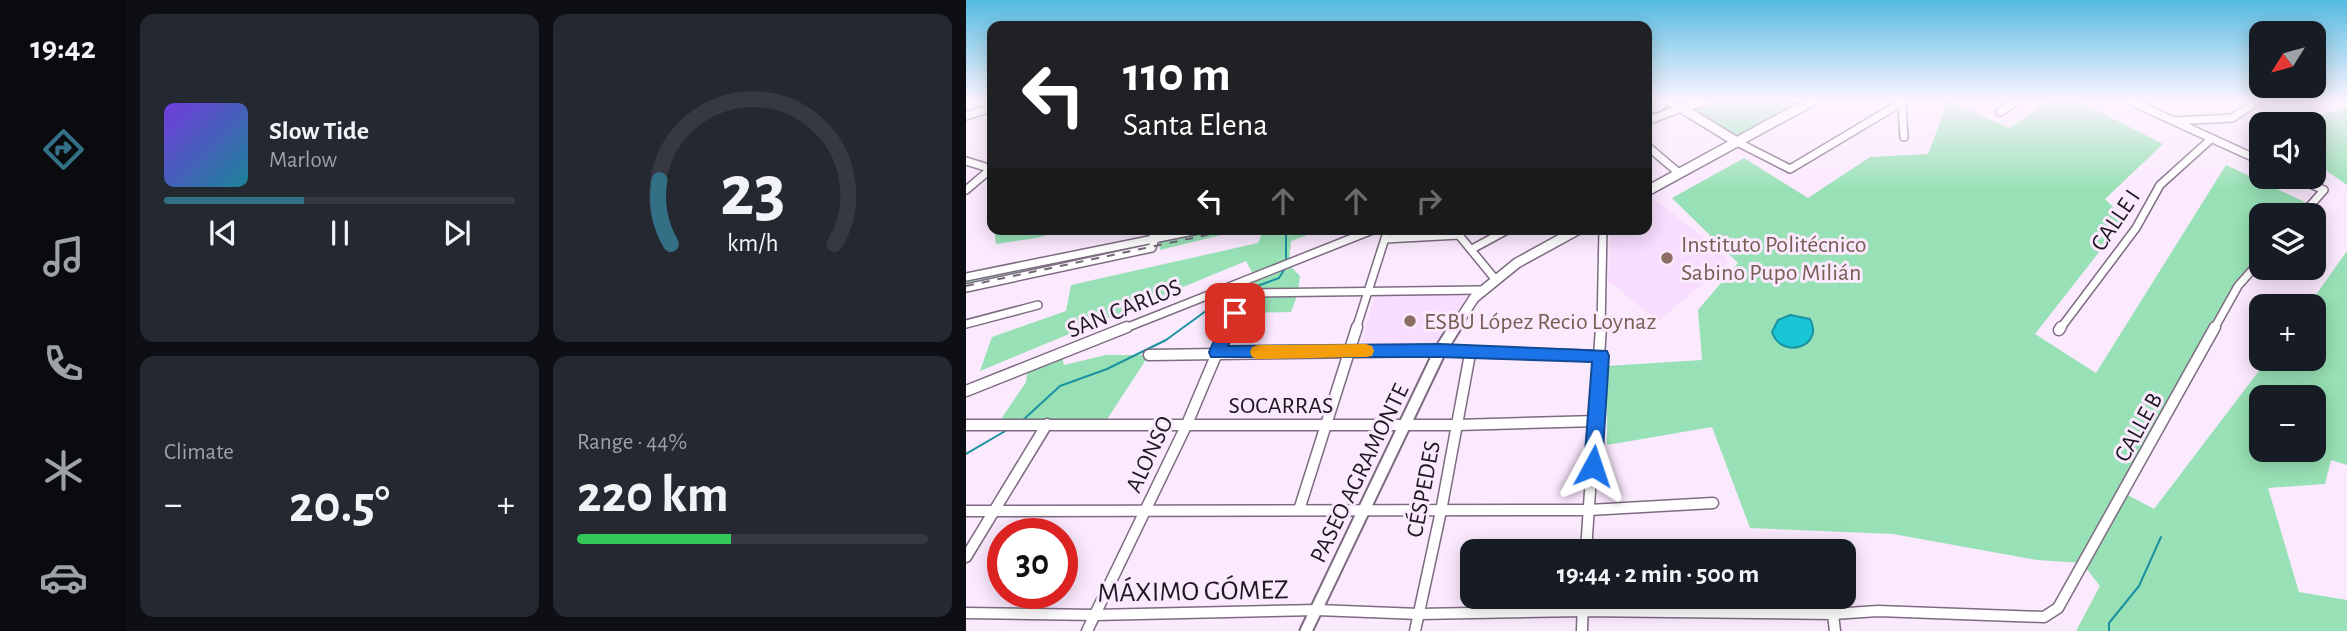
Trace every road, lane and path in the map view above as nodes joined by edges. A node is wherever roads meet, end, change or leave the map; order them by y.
1 (1718, 130) edge
2 (1758, 130) edge
3 (1854, 130) edge
4 (1904, 130) edge
5 (2195, 131) edge
6 (1904, 137) dead end
7 (2211, 139) junction
8 (1737, 142) junction
9 (1652, 150) edge
10 (2249, 156) edge
11 (966, 161) edge
12 (987, 167) edge
13 (987, 173) edge
14 (1679, 173) junction
15 (1652, 188) edge
16 (2322, 189) edge
17 (966, 190) edge
18 (2313, 203) edge
19 (1154, 235) edge
20 (1175, 235) edge
21 (1360, 235) edge
22 (1386, 235) edge
23 (1426, 235) edge
24 (1460, 235) edge
25 (1497, 235) edge
26 (1568, 235) edge
27 (1603, 235) edge
28 (1156, 239) junction
29 (1385, 239) junction
30 (1472, 248) junction
31 (2249, 274) edge
32 (968, 277) edge
33 (1495, 279) junction
34 (1241, 282) junction
35 (966, 290) edge
36 (1482, 290) junction
37 (1370, 292) junction
38 (1243, 293) junction
39 (1038, 305) dead end
40 (966, 324) edge
41 (2059, 330) dead end
42 (1351, 351) junction
43 (1440, 351) junction
44 (1217, 352) junction
45 (1470, 354) junction
46 (1149, 355) dead end
47 (1601, 356) junction
48 (966, 391) edge
49 (1597, 421) junction
50 (1047, 424) junction
51 (1187, 424) junction
52 (1327, 424) junction
53 (966, 425) edge
54 (1406, 425) junction
55 (1457, 425) junction
56 (1713, 503) dead end
57 (995, 510) junction
58 (1146, 510) junction
59 (1299, 510) junction
60 (1365, 510) junction
61 (1589, 510) junction
62 (966, 511) edge
63 (1441, 511) junction
64 (1587, 539) edge
65 (966, 557) edge
66 (1317, 610) junction
67 (1583, 611) junction
68 (966, 613) edge
69 (1419, 614) junction
70 (1833, 614) junction
71 (2051, 614) joint
72 (1094, 615) junction
73 (1087, 631) edge
74 (1306, 631) edge
75 (1415, 631) edge
76 (1582, 631) edge
77 (1835, 631) edge

1 - 8 street
2 - 8 street
3 - 8 street
4 - 6 street
5 - 7 street
7 - 10 street
7 - 41 street, CALLE I
8 - 14 street
9 - 14 street
11 - 12 street
13 - 17 street
14 - 15 street
16 - 18 street
19 - 28 street
20 - 28 street
21 - 34 street, SAN CARLOS
22 - 29 street
23 - 29 street
24 - 30 street
25 - 30 street
26 - 33 street, PASEO AGRAMONTE
27 - 47 street
28 - 32 street
28 - 35 street
29 - 37 street
30 - 33 street
31 - 71 street, CALLE B
32 - 35 street
33 - 36 street, PASEO AGRAMONTE
34 - 38 street
34 - 48 street, SAN CARLOS
36 - 37 street
36 - 43 street, PASEO AGRAMONTE
37 - 38 street
37 - 42 street
38 - 44 street, ALONSO
39 - 40 street
42 - 43 street
42 - 44 street
42 - 52 street
43 - 45 street
43 - 54 street, PASEO AGRAMONTE
44 - 46 street
44 - 51 street, ALONSO
45 - 47 street
45 - 55 street, CÉSPEDES
47 - 49 street
49 - 55 street, SOCARRAS
49 - 61 street
50 - 51 street, SOCARRAS
50 - 53 street, SOCARRAS
50 - 57 street
51 - 52 street, SOCARRAS
51 - 58 street, ALONSO
52 - 54 street, SOCARRAS
52 - 59 street
54 - 55 street, SOCARRAS
54 - 60 street, PASEO AGRAMONTE
55 - 63 street, CÉSPEDES
56 - 61 street
57 - 58 street
57 - 62 street
57 - 65 street
58 - 59 street
58 - 72 street, ALONSO
59 - 60 street
60 - 63 street
60 - 66 street, PASEO AGRAMONTE
61 - 63 street
61 - 64 street
63 - 69 street, CÉSPEDES
66 - 69 street, MÁXIMO GÓMEZ
66 - 72 street, MÁXIMO GÓMEZ
66 - 74 street, PASEO AGRAMONTE
67 - 69 street, MÁXIMO GÓMEZ
67 - 70 street, MÁXIMO GÓMEZ
67 - 76 street
68 - 72 street, MÁXIMO GÓMEZ
69 - 75 street, CÉSPEDES
70 - 71 street, MÁXIMO GÓMEZ
70 - 77 street
72 - 73 street, ALONSO

